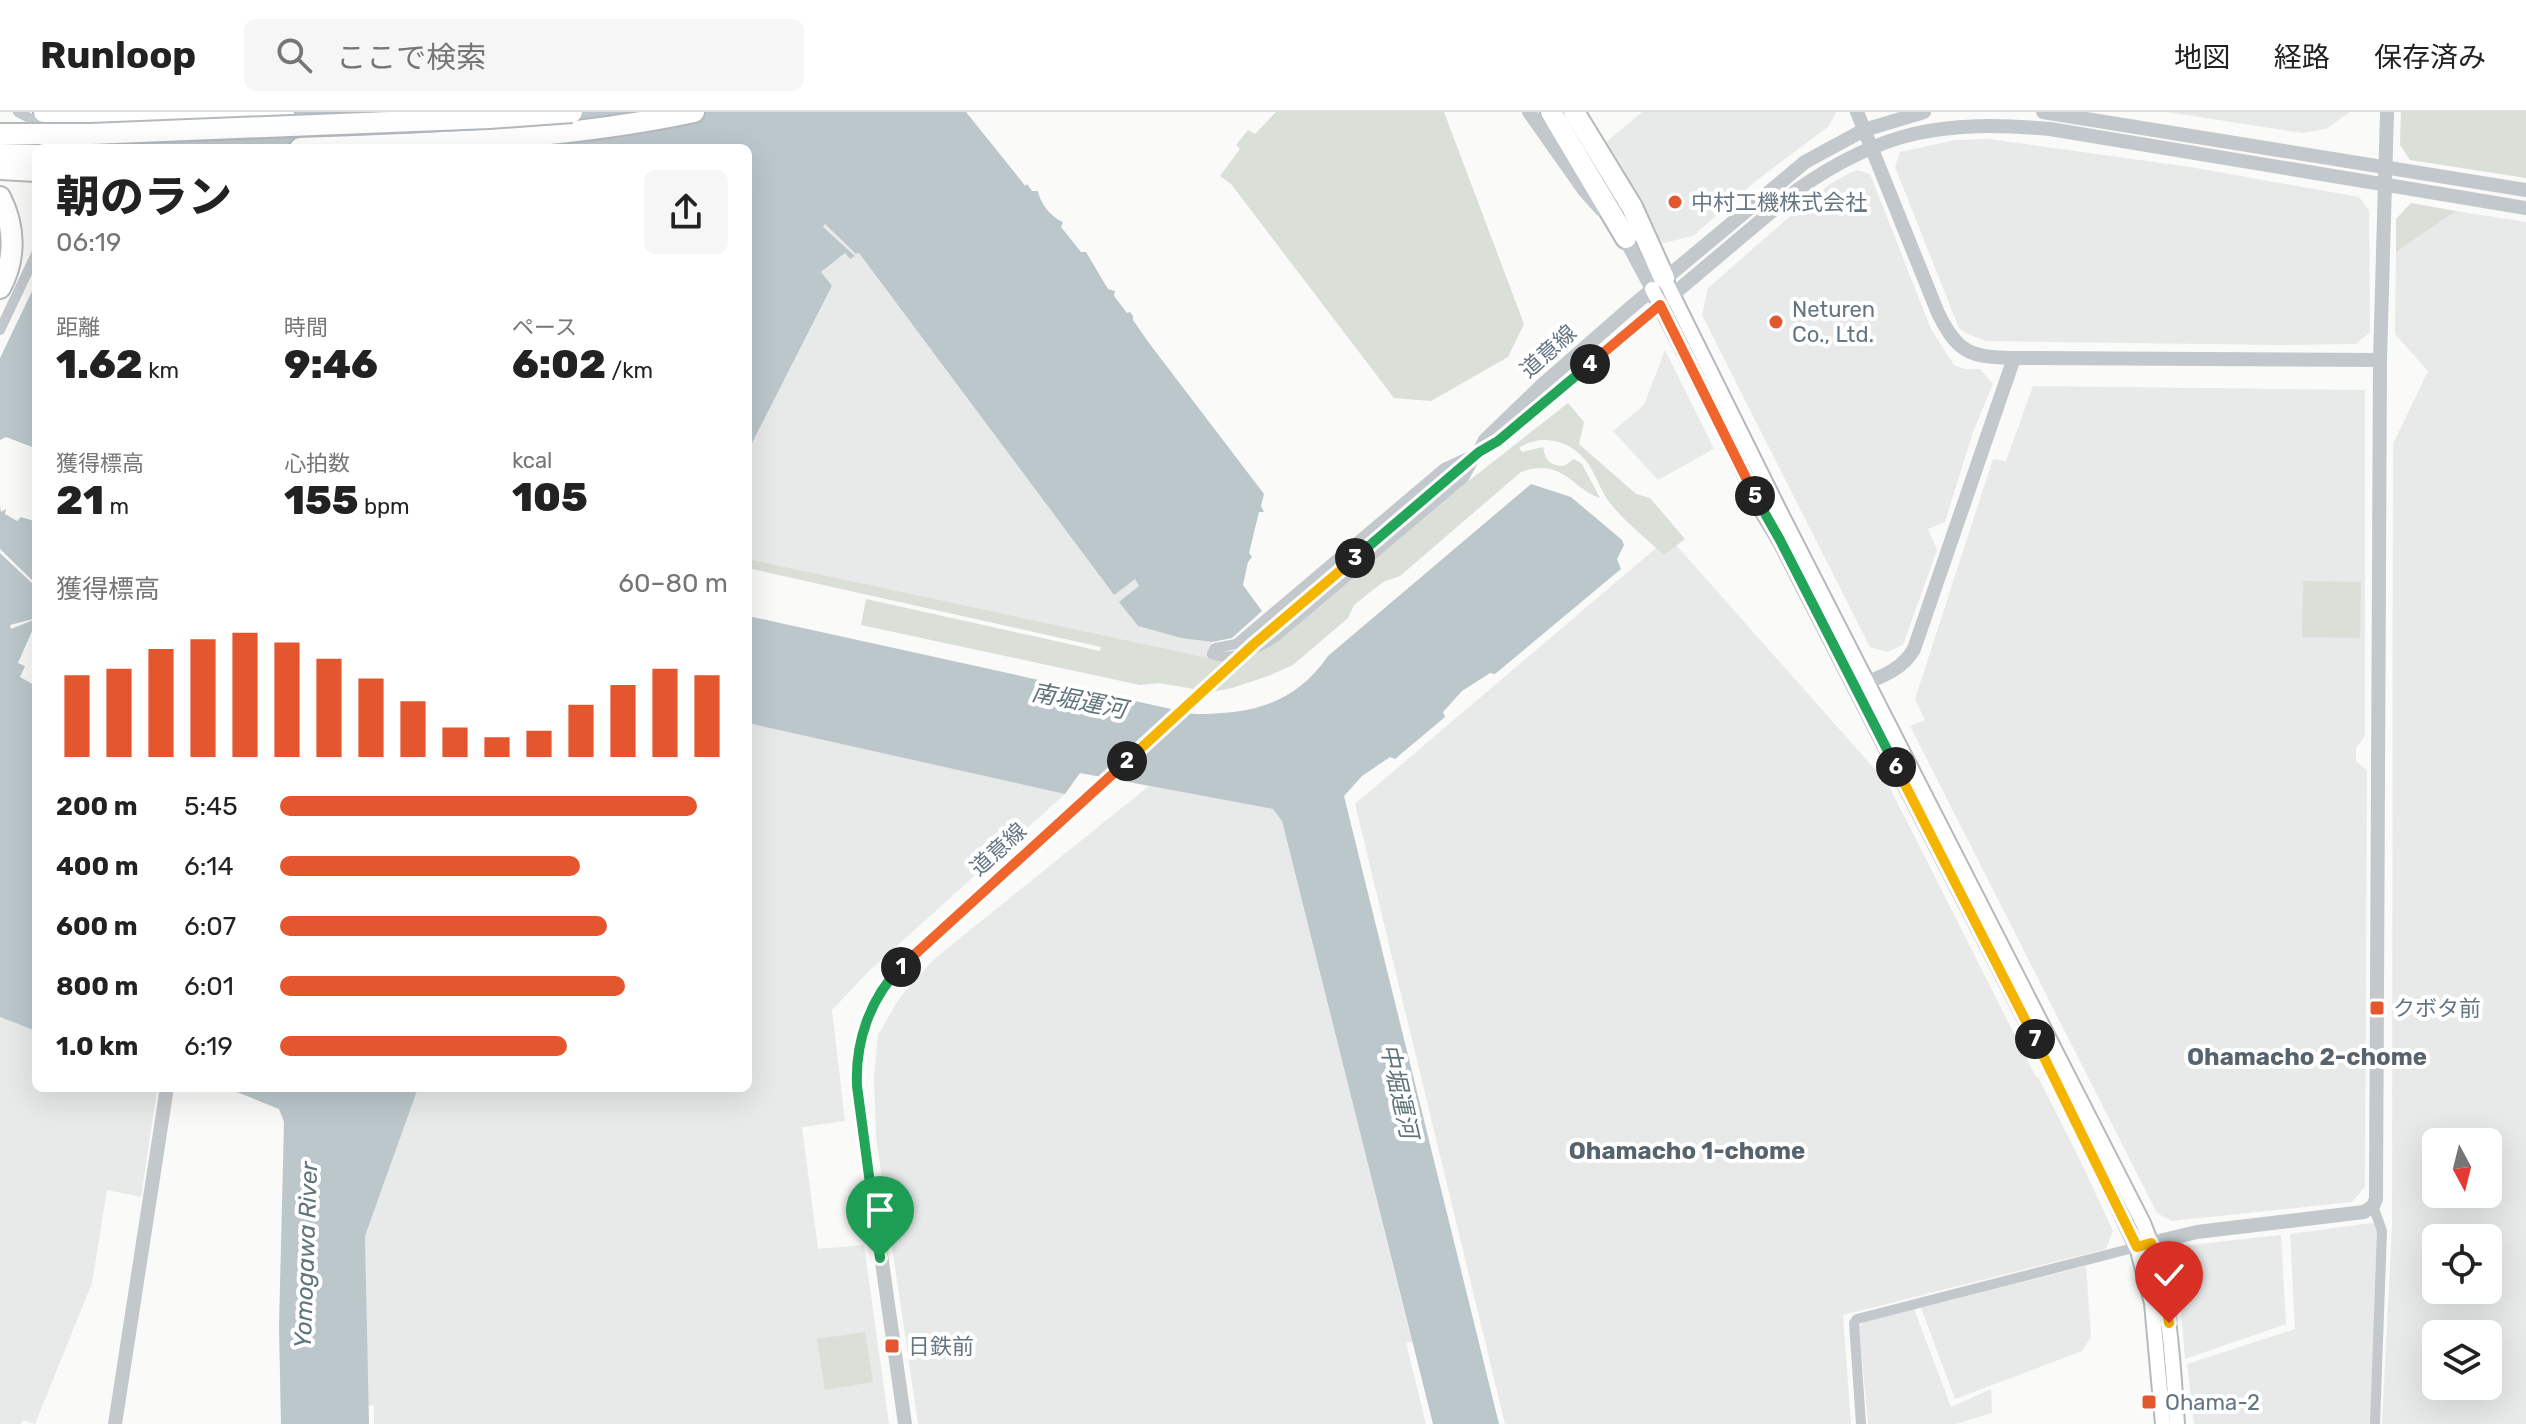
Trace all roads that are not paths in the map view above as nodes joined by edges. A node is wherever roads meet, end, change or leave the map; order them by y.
1 (18, 112) edge
2 (572, 112) edge
3 (694, 112) edge
4 (1529, 112) edge
5 (1857, 112) edge
6 (1924, 112) edge
7 (2043, 112) edge
8 (2387, 112) edge
9 (1559, 113) edge
10 (37, 115) edge
11 (489, 118) junction
12 (1864, 130) junction
13 (0, 134) edge
14 (71, 144) edge
15 (395, 144) edge
16 (1871, 146) junction
17 (0, 154) edge
18 (32, 155) edge
19 (2385, 167) junction
20 (0, 169) edge
21 (32, 171) edge
22 (0, 182) edge
23 (2384, 186) junction
24 (2526, 190) edge
25 (0, 197) edge
26 (2526, 208) edge
27 (1626, 238) junction
28 (32, 262) edge
29 (1663, 287) junction
30 (0, 288) edge
31 (1660, 305) junction
32 (0, 330) edge
33 (2014, 358) junction
34 (2380, 360) junction
35 (1479, 452) junction
36 (1868, 682) junction
37 (166, 1094) dead end
38 (2373, 1206) junction
39 (2144, 1245) junction
40 (115, 1424) edge
41 (905, 1424) edge
42 (1861, 1424) edge
43 (2163, 1424) edge
44 (2177, 1424) edge
45 (2375, 1424) edge

1 - 10 street
2 - 11 highway, bridge
3 - 15 highway
4 - 27 street
5 - 12 street
6 - 12 street
7 - 19 street
8 - 19 street
9 - 27 highway
9 - 29 highway
10 - 11 highway, bridge
10 - 14 street
10 - 22 street
11 - 13 highway, bridge
12 - 16 street
12 - 29 street
16 - 23 street
16 - 29 street
16 - 33 street
17 - 18 highway, bridge
19 - 23 street
19 - 24 street
20 - 21 highway, bridge
23 - 26 street
23 - 34 street
25 - 30 highway
27 - 29 street
28 - 32 street
29 - 31 street, 道意線
29 - 35 street, 道意線
29 - 36 main road
31 - 35 street, 道意線
31 - 39 main road
33 - 34 street
33 - 36 street
34 - 38 street
35 - 35 street
35 - 41 street, 道意線, bridge
36 - 39 main road
37 - 40 street
38 - 39 street
38 - 45 street
39 - 42 street
39 - 43 main road
39 - 44 main road

